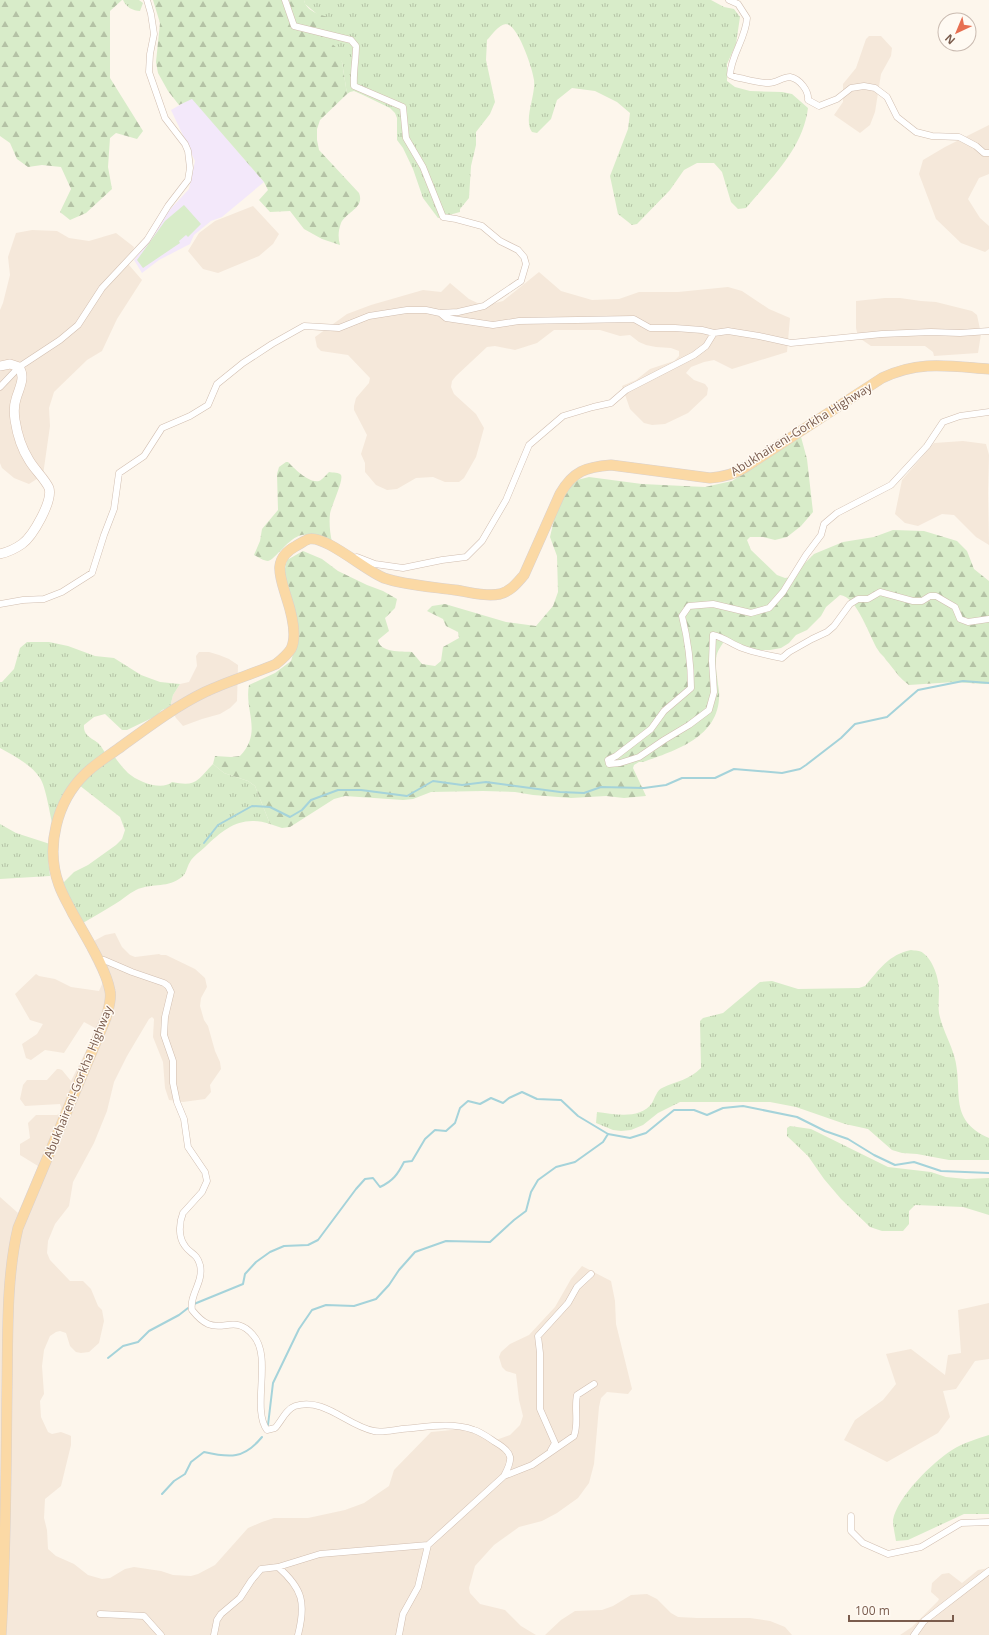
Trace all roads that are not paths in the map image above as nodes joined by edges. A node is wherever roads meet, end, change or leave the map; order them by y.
1 (147, 0) edge
2 (286, 0) edge
3 (730, 0) edge
4 (989, 153) edge
5 (440, 313) junction
6 (989, 331) edge
7 (714, 333) junction
8 (0, 366) edge
9 (19, 367) junction
10 (989, 369) edge
11 (0, 387) edge
12 (989, 412) edge
13 (341, 551) junction
14 (0, 554) edge
15 (0, 604) edge
16 (989, 619) edge
17 (98, 960) junction
18 (591, 1274) dead end
19 (594, 1384) dead end
20 (551, 1450) junction
21 (504, 1476) junction
22 (851, 1516) dead end
23 (989, 1522) edge
24 (428, 1545) junction
25 (278, 1567) junction
26 (989, 1571) edge
27 (100, 1614) dead end
28 (1, 1635) edge
29 (160, 1635) edge
30 (214, 1635) edge
31 (298, 1635) edge
32 (399, 1635) edge
33 (914, 1635) edge

1 - 9 street
2 - 5 street
3 - 4 street
5 - 7 street
5 - 15 street
6 - 7 street
7 - 13 street
8 - 9 main road
9 - 11 street
9 - 14 main road
10 - 13 main road, Abukhaireni-Gorkha Highway
12 - 16 street
13 - 17 main road, Abukhaireni-Gorkha Highway
17 - 21 street
17 - 28 main road, Abukhaireni-Gorkha Highway
18 - 20 street
19 - 20 street
20 - 21 street
21 - 24 street
22 - 23 street
24 - 25 street
24 - 32 street
25 - 30 street
25 - 31 street
26 - 33 street
27 - 29 street

